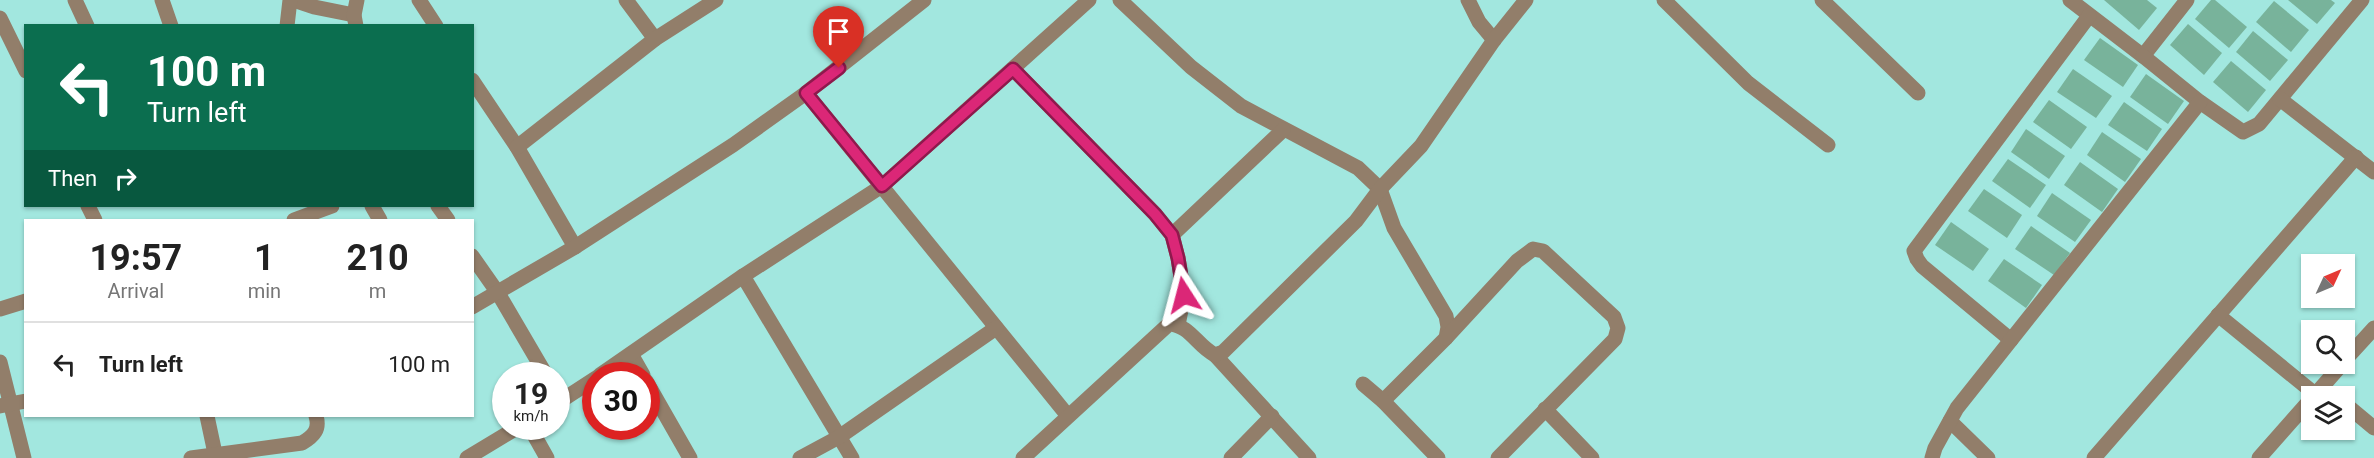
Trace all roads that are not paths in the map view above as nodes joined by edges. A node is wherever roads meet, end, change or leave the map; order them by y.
1 (75, 0) edge
2 (162, 0) edge
3 (291, 0) edge
4 (419, 0) edge
5 (626, 0) edge
6 (716, 0) edge
7 (924, 0) edge
8 (1089, 0) edge
9 (1120, 0) edge
10 (1468, 0) edge
11 (1526, 0) edge
12 (1664, 0) edge
13 (1822, 0) edge
14 (2070, 0) edge
15 (2187, 0) edge
16 (2362, 0) edge
17 (356, 14) edge
18 (2089, 16) junction
19 (0, 18) edge
20 (86, 24) edge
21 (170, 24) edge
22 (287, 24) edge
23 (435, 24) edge
24 (655, 39) junction
25 (1494, 40) junction
26 (2144, 56) junction
27 (24, 67) edge
28 (1013, 69) junction
29 (474, 83) edge
30 (806, 93) junction
31 (1918, 93) dead end
32 (2280, 99) junction
33 (2200, 102) junction
34 (1283, 130) junction
35 (1828, 145) dead end
36 (517, 147) junction
37 (2356, 157) junction
38 (2374, 172) edge
39 (882, 186) junction
40 (1380, 189) junction
41 (329, 207) edge
42 (297, 219) edge
43 (1172, 235) junction
44 (575, 246) junction
45 (474, 259) edge
46 (742, 276) junction
47 (498, 293) junction
48 (24, 302) edge
49 (474, 306) edge
50 (0, 309) edge
51 (2218, 315) junction
52 (1178, 325) junction
53 (996, 328) junction
54 (2374, 328) edge
55 (1446, 338) junction
56 (2011, 340) junction
57 (2355, 350) edge
58 (631, 354) junction
59 (1215, 355) junction
60 (538, 362) edge
61 (619, 362) edge
62 (636, 362) edge
63 (0, 363) edge
64 (2333, 374) edge
65 (1363, 384) dead end
66 (2307, 386) edge
67 (2322, 386) edge
68 (1383, 401) junction
69 (12, 404) edge
70 (660, 406) edge
71 (1545, 409) junction
72 (2301, 412) edge
73 (2355, 412) edge
74 (1068, 416) junction
75 (1272, 416) junction
76 (207, 417) edge
77 (316, 417) edge
78 (1950, 421) junction
79 (2374, 428) edge
80 (839, 437) junction
81 (496, 440) edge
82 (537, 440) edge
83 (2267, 455) edge
84 (216, 456) edge
85 (24, 458) edge
86 (191, 458) edge
87 (466, 458) edge
88 (547, 458) edge
89 (690, 458) edge
90 (800, 458) edge
91 (852, 458) edge
92 (1023, 458) edge
93 (1231, 458) edge
94 (1309, 458) edge
95 (1438, 458) edge
96 (1498, 458) edge
97 (1592, 458) edge
98 (1932, 458) edge
99 (1988, 458) edge
100 (2094, 458) edge

1 - 20 street
2 - 21 street
3 - 17 street
3 - 22 street
4 - 23 street
5 - 24 street
6 - 24 street
7 - 30 street
8 - 28 street
9 - 34 street
10 - 25 street
11 - 25 street
12 - 35 street
13 - 31 street
14 - 18 street
15 - 26 street
16 - 32 street
18 - 26 street
18 - 56 street
19 - 27 street
24 - 36 street
25 - 40 street
26 - 33 street
28 - 39 street
28 - 43 street
29 - 36 street
30 - 39 street
30 - 44 street
32 - 33 street
32 - 37 street
33 - 56 street
34 - 40 street
34 - 43 street
36 - 44 street
37 - 38 street
37 - 51 street
39 - 46 street
39 - 53 street
40 - 55 street
40 - 59 street
41 - 42 street
43 - 52 street
44 - 47 street
45 - 47 street
46 - 58 street
46 - 80 street
47 - 49 street
47 - 60 street
48 - 50 street
51 - 66 street
51 - 100 street
52 - 59 street
52 - 74 street
53 - 74 street
53 - 80 street
54 - 57 street
55 - 68 street
55 - 71 street
56 - 78 street
58 - 61 street
58 - 62 street
59 - 75 street
63 - 69 street
64 - 67 street
65 - 68 street
68 - 95 street
69 - 85 street
70 - 89 street
71 - 96 street
71 - 97 street
72 - 83 street
73 - 79 street
74 - 92 street
75 - 93 street
75 - 94 street
76 - 84 street
77 - 84 street
78 - 98 street
78 - 99 street
80 - 90 street
80 - 91 street
81 - 87 street
82 - 88 street
84 - 86 street

